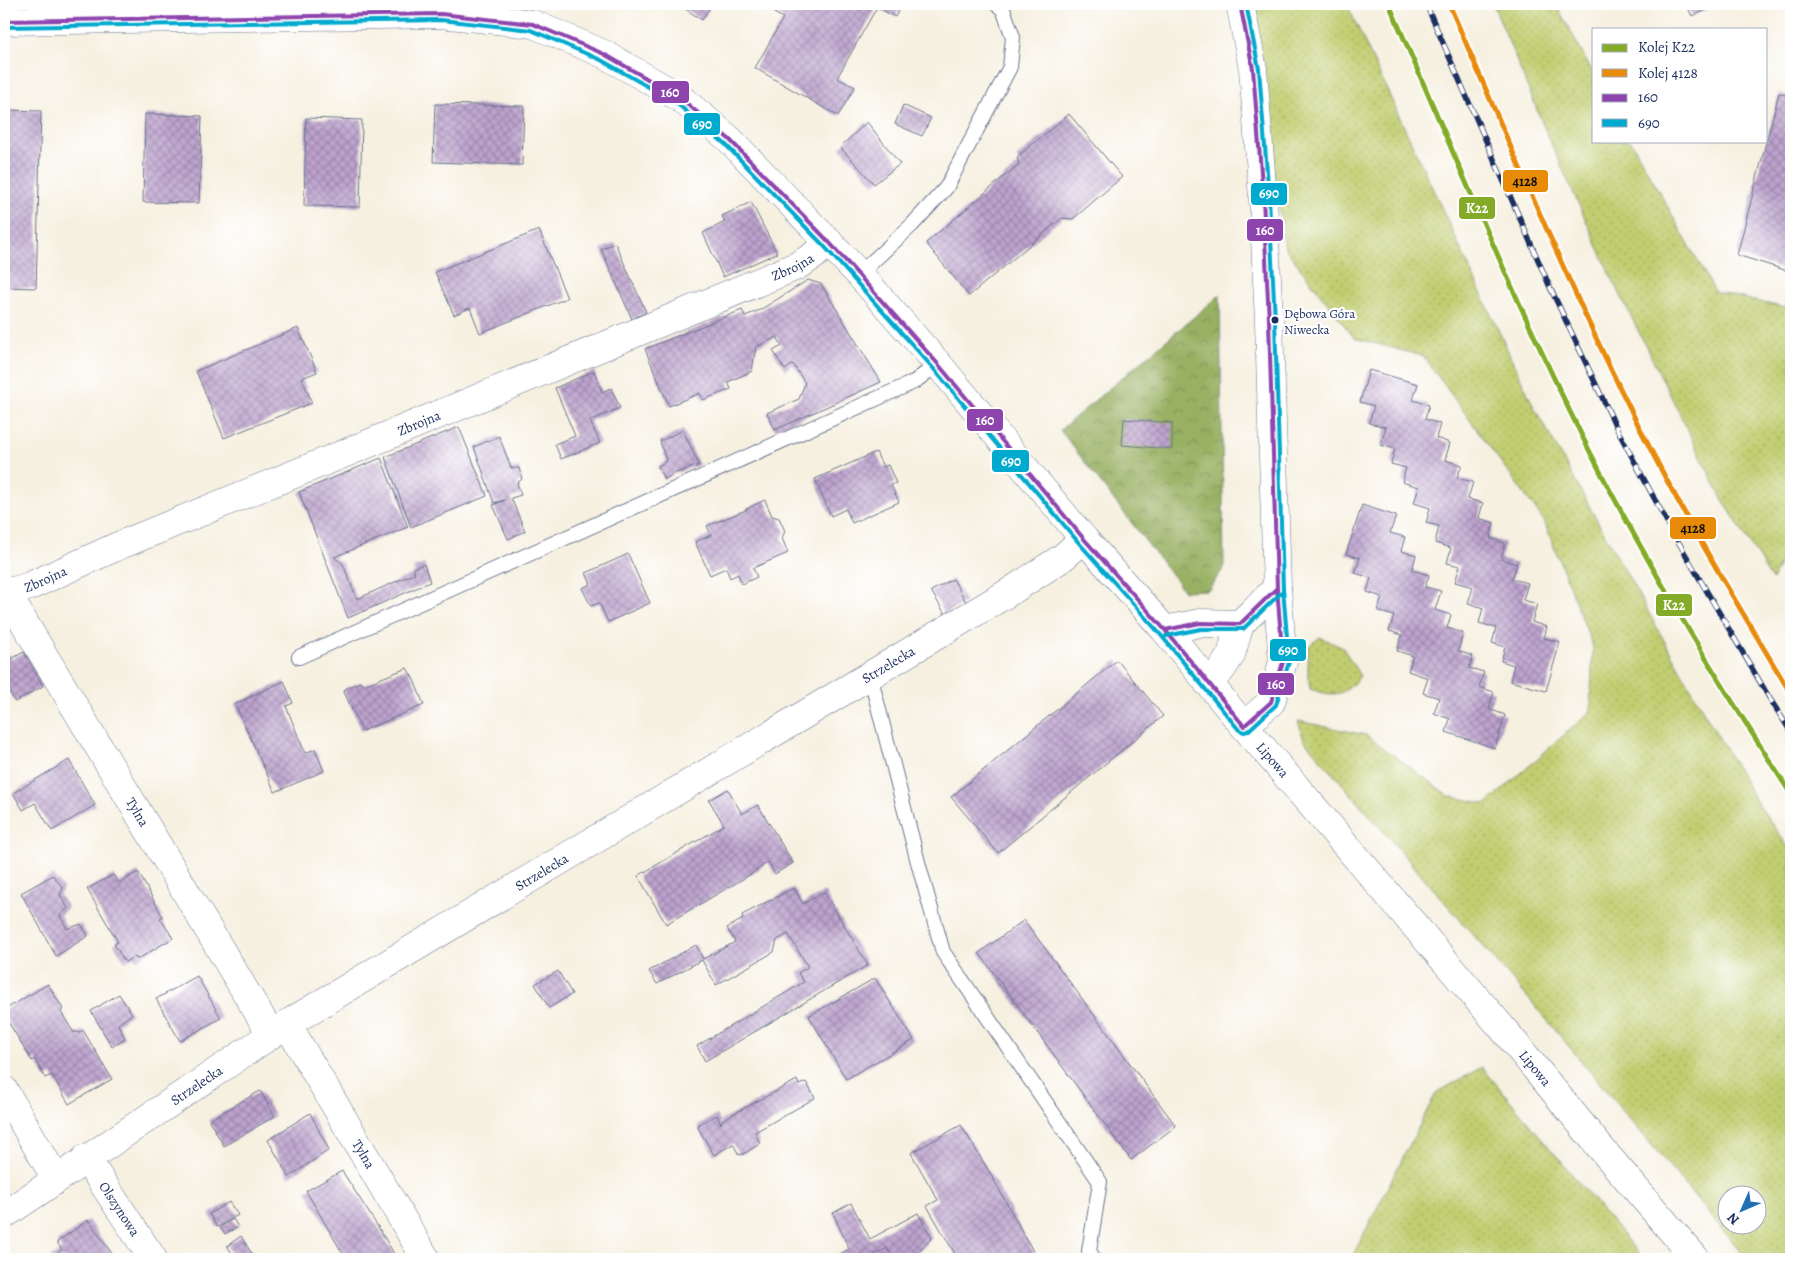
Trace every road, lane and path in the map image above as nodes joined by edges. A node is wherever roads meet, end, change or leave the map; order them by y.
1 (1240, 4) edge
2 (1003, 6) edge
3 (4, 21) edge
4 (829, 242) junction
5 (859, 274) junction
6 (938, 364) junction
7 (1084, 539) junction
8 (1277, 588) junction
9 (5, 592) edge
10 (1240, 624) junction
11 (1165, 630) junction
12 (299, 657) dead end
13 (870, 675) junction
14 (1208, 683) junction
15 (1244, 726) junction
16 (279, 1029) junction
17 (4, 1090) edge
18 (86, 1158) junction
19 (56, 1179) junction
20 (4, 1215) edge
21 (153, 1259) edge
22 (426, 1259) edge
23 (1094, 1259) edge
24 (1696, 1259) edge

1 - 8 street
2 - 5 lane
3 - 4 street, Lipowa
4 - 5 street, Lipowa
4 - 9 street, Zbrojna
5 - 6 street, Lipowa
6 - 7 street, Lipowa
6 - 12 lane
7 - 11 street, Lipowa
7 - 13 street, Strzelecka
8 - 10 street
8 - 15 street
9 - 16 street, Tylna
10 - 11 street
10 - 14 street
11 - 14 street, Lipowa
13 - 16 street, Strzelecka
13 - 23 lane
14 - 15 street, Lipowa
15 - 24 street, Lipowa
16 - 18 street, Strzelecka
16 - 22 street, Tylna
17 - 19 street
18 - 19 street, Strzelecka
18 - 21 street, Olszynowa
19 - 20 street, Strzelecka

